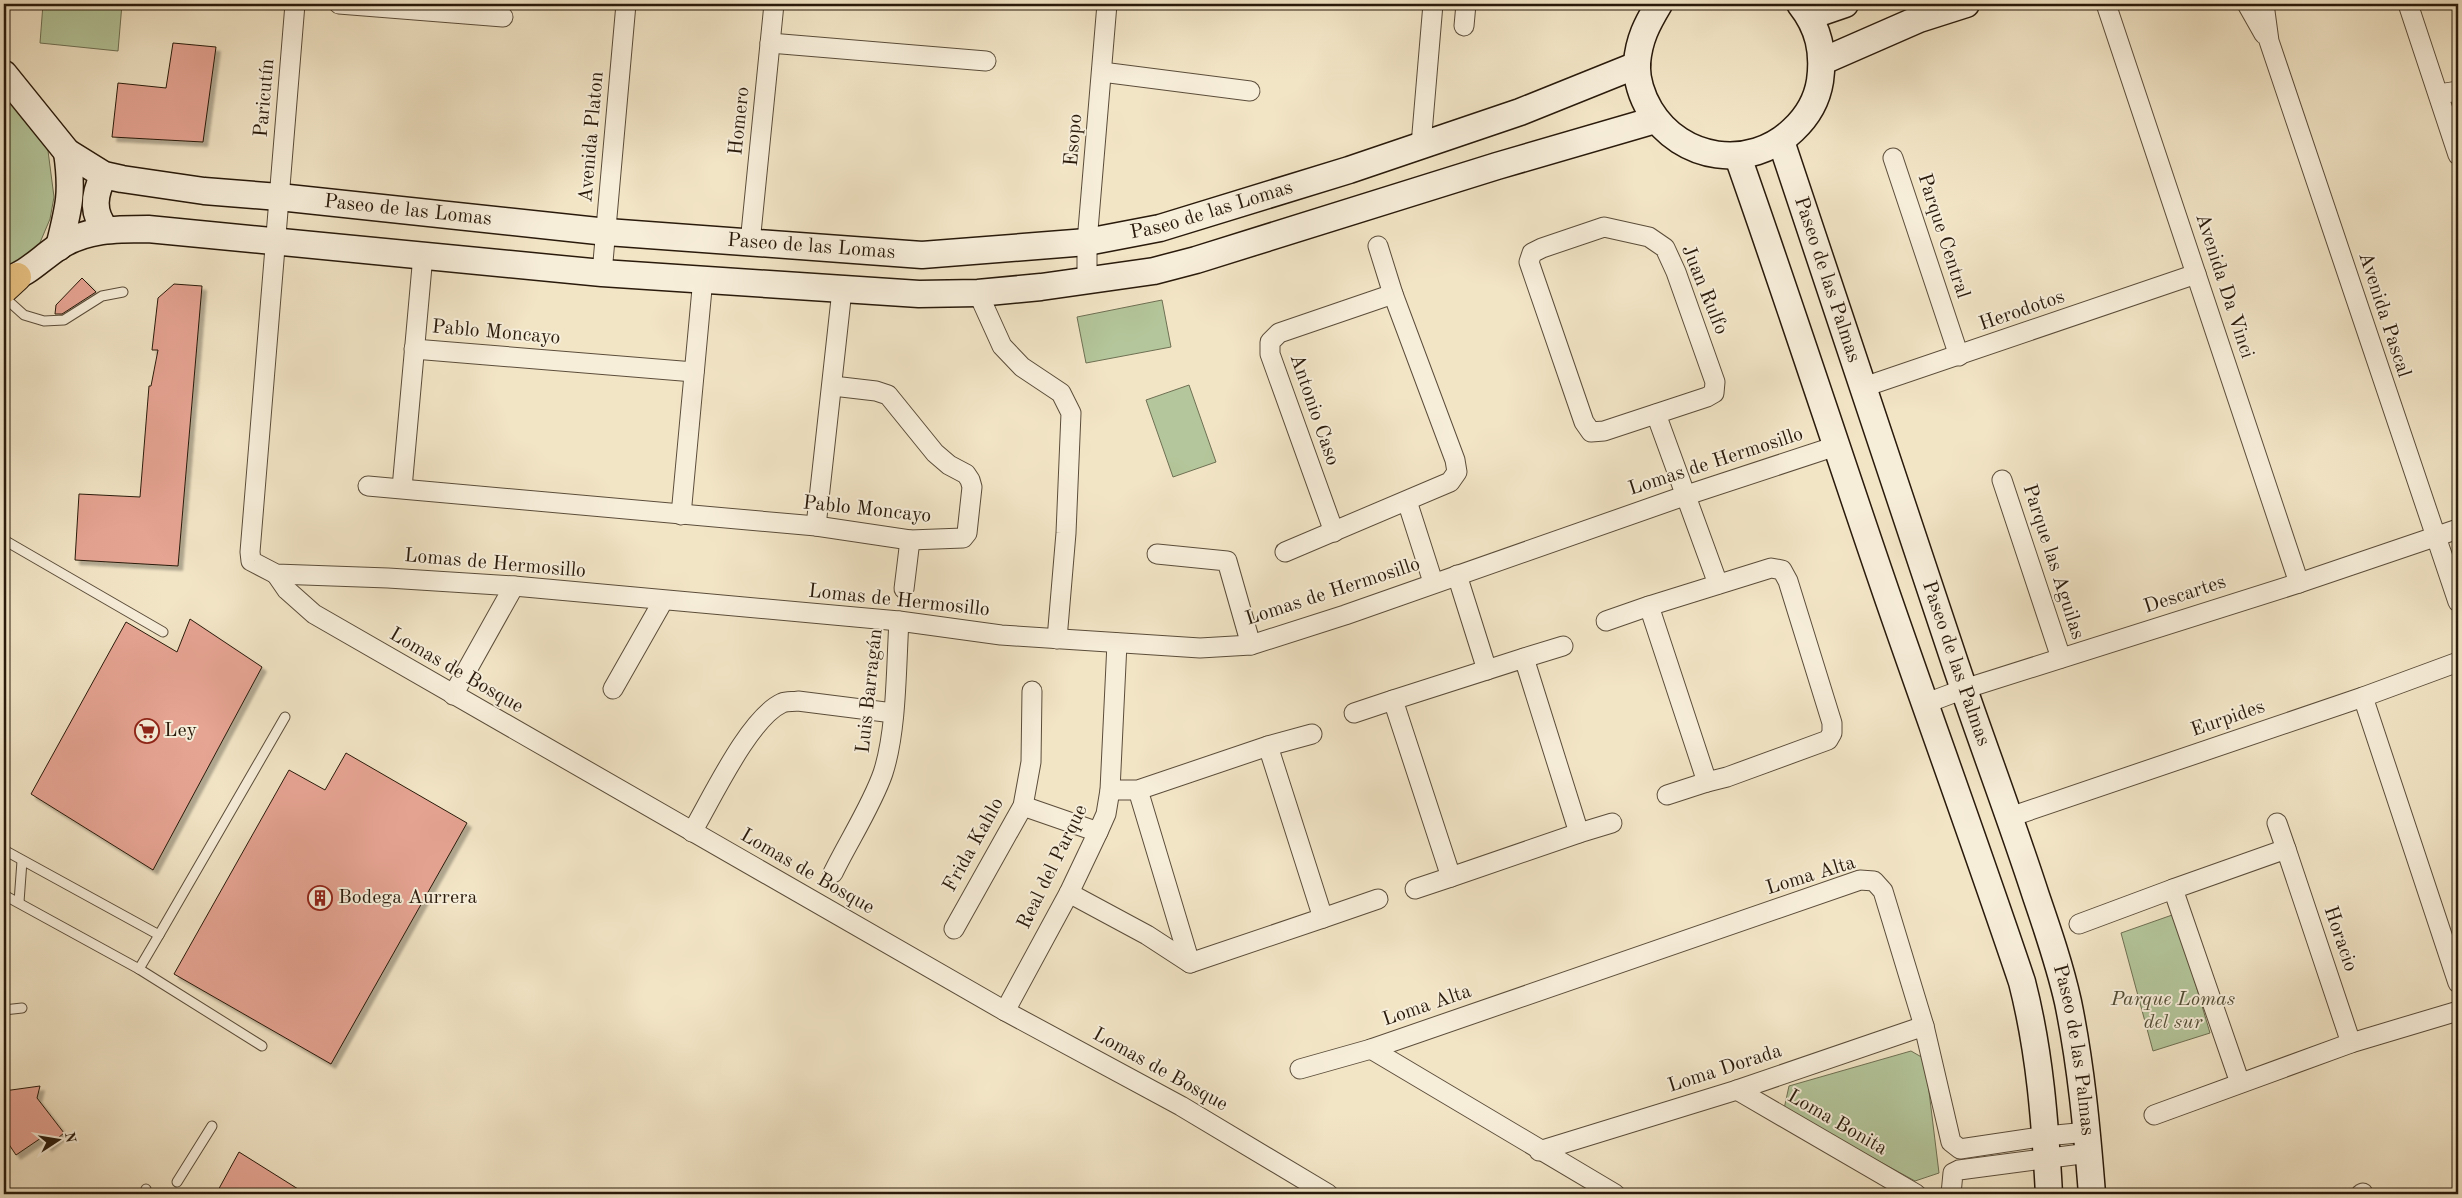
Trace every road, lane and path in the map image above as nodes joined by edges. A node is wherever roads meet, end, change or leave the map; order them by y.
1 (295, 4) edge
2 (339, 4) edge
3 (626, 4) edge
4 (774, 4) edge
5 (1107, 4) edge
6 (1432, 4) edge
7 (1466, 4) edge
8 (1659, 4) edge
9 (1845, 4) edge
10 (1966, 4) edge
11 (2106, 4) edge
12 (2254, 4) edge
13 (2408, 4) edge
14 (1805, 10) edge
15 (503, 16) dead end
16 (1464, 26) dead end
17 (770, 43) junction
18 (986, 61) dead end
19 (1823, 61) junction
20 (1637, 65) junction
21 (1102, 72) junction
22 (4, 74) edge
23 (1250, 90) dead end
24 (2458, 91) edge
25 (2438, 94) junction
26 (1656, 120) junction
27 (1781, 141) junction
28 (1421, 145) junction
29 (67, 152) junction
30 (2458, 155) edge
31 (1738, 156) junction
32 (1385, 158) junction
33 (1893, 158) dead end
34 (104, 174) junction
35 (279, 196) junction
36 (1400, 198) junction
37 (106, 230) junction
38 (607, 232) junction
39 (275, 239) junction
40 (1087, 242) junction
41 (750, 243) junction
42 (1378, 246) dead end
43 (58, 247) junction
44 (423, 255) junction
45 (602, 273) junction
46 (2196, 274) junction
47 (702, 278) junction
48 (1087, 280) junction
49 (7, 286) edge
50 (842, 290) junction
51 (123, 292) dead end
52 (978, 293) junction
53 (1393, 294) junction
54 (414, 349) junction
55 (1959, 356) junction
56 (694, 372) junction
57 (833, 386) junction
58 (1861, 388) junction
59 (1656, 414) junction
60 (1836, 446) junction
61 (2002, 480) dead end
62 (368, 486) dead end
63 (402, 488) junction
64 (1684, 496) junction
65 (1407, 502) junction
66 (681, 515) junction
67 (816, 526) junction
68 (2458, 529) edge
69 (1334, 532) junction
70 (2435, 537) junction
71 (4, 540) edge
72 (910, 540) junction
73 (1285, 552) dead end
74 (1156, 554) dead end
75 (276, 574) junction
76 (1457, 575) junction
77 (1433, 582) junction
78 (2298, 583) junction
79 (1718, 584) junction
80 (514, 586) junction
81 (904, 589) dead end
82 (663, 601) junction
83 (2458, 602) edge
84 (1649, 606) junction
85 (899, 621) junction
86 (1606, 621) dead end
87 (163, 632) dead end
88 (1057, 639) junction
89 (1117, 644) junction
90 (1251, 645) junction
91 (1563, 646) dead end
92 (1524, 658) junction
93 (2061, 658) junction
94 (2458, 662) edge
95 (1487, 670) junction
96 (613, 689) dead end
97 (1964, 689) junction
98 (1032, 691) dead end
99 (453, 696) junction
100 (2363, 697) junction
101 (1393, 700) junction
102 (1924, 704) junction
103 (893, 713) junction
104 (1354, 714) dead end
105 (285, 717) dead end
106 (1312, 734) dead end
107 (1268, 746) junction
108 (1707, 782) junction
109 (1110, 790) junction
110 (1138, 790) junction
111 (1667, 795) dead end
112 (1023, 806) junction
113 (2010, 817) junction
114 (1612, 823) dead end
115 (2278, 823) dead end
116 (692, 832) junction
117 (1098, 832) junction
118 (1578, 833) junction
119 (2286, 849) junction
120 (4, 850) edge
121 (22, 861) junction
122 (832, 873) dead end
123 (1451, 877) junction
124 (1415, 889) dead end
125 (2173, 889) junction
126 (1069, 893) junction
127 (4, 895) edge
128 (1378, 899) dead end
129 (19, 902) junction
130 (1323, 918) junction
131 (2079, 924) dead end
132 (954, 929) dead end
133 (159, 935) junction
134 (1190, 963) junction
135 (139, 970) junction
136 (2458, 983) edge
137 (22, 1008) dead end
138 (4, 1010) edge
139 (1005, 1011) junction
140 (2458, 1011) edge
141 (1924, 1026) junction
142 (2351, 1043) junction
143 (262, 1046) dead end
144 (1371, 1049) junction
145 (1300, 1069) dead end
146 (2240, 1083) junction
147 (1737, 1090) junction
148 (2154, 1115) dead end
149 (212, 1126) dead end
150 (2088, 1143) junction
151 (2046, 1147) junction
152 (1539, 1151) junction
153 (177, 1182) dead end
154 (1328, 1194) edge
155 (1615, 1194) edge
156 (1916, 1194) edge
157 (1951, 1194) edge
158 (2049, 1194) edge
159 (2092, 1194) edge

1 - 35 street, Paricutín
2 - 15 street
3 - 38 street, Avenida Platon
4 - 17 street, Homero
5 - 21 street, Esopo
6 - 28 street
7 - 16 street
8 - 20 street
9 - 14 street
10 - 19 street
11 - 46 street, Avenida Da Vinci
12 - 70 street, Avenida Pascal
13 - 25 street
14 - 19 street
17 - 18 street
17 - 41 street, Homero
19 - 27 street
20 - 26 street
20 - 28 street, Paseo de las Lomas
21 - 23 street
21 - 40 street, Esopo
22 - 29 street, Paseo de las Lomas
24 - 25 street
25 - 30 street
26 - 31 street
26 - 36 street, Paseo de las Lomas
27 - 31 street
27 - 58 street, Paseo de las Palmas
28 - 32 street, Paseo de las Lomas
29 - 34 street, Paseo de las Lomas
29 - 43 street
31 - 60 street, Paseo de las Palmas
32 - 36 street
32 - 40 street, Paseo de las Lomas
33 - 55 street, Parque Central
34 - 35 street, Paseo de las Lomas
34 - 37 street
35 - 38 street, Paseo de las Lomas
35 - 39 street, Paricutín
36 - 48 street, Paseo de las Lomas
37 - 39 street, Paseo de las Lomas
37 - 43 street, Paseo de las Lomas
38 - 41 street, Paseo de las Lomas
38 - 45 street, Avenida Platon
39 - 44 street, Paseo de las Lomas
39 - 75 street, Lomas de Hermosillo
40 - 41 street, Paseo de las Lomas
40 - 48 street, Esopo
42 - 53 street
43 - 49 street, Paseo de las Lomas
44 - 45 street, Paseo de las Lomas
44 - 54 street, Pablo Moncayo
45 - 47 street, Paseo de las Lomas
46 - 55 street, Herodotos
46 - 78 street, Avenida Da Vinci
47 - 50 street, Paseo de las Lomas
47 - 56 street
48 - 52 street, Paseo de las Lomas
49 - 51 lane
50 - 52 street, Paseo de las Lomas
50 - 57 street
52 - 88 street
53 - 65 street
53 - 69 street, Antonio Caso
54 - 56 street, Pablo Moncayo
54 - 63 street, Pablo Moncayo
55 - 58 street, Herodotos
56 - 66 street
57 - 67 street
57 - 72 street, Pablo Moncayo
58 - 97 street, Paseo de las Palmas
59 - 59 street, Juan Rulfo
59 - 64 street
60 - 64 street, Lomas de Hermosillo
60 - 102 street, Paseo de las Palmas
61 - 93 street, Parque las Aguilas
62 - 63 street, Pablo Moncayo
63 - 66 street, Pablo Moncayo
64 - 76 street, Lomas de Hermosillo
64 - 79 street
65 - 69 street
65 - 77 street
66 - 67 street, Pablo Moncayo
67 - 72 street, Pablo Moncayo
68 - 70 street, Descartes
69 - 73 street
70 - 78 street, Descartes
70 - 83 street, Avenida Pascal
71 - 87 lane
72 - 81 street
74 - 90 street
75 - 80 street, Lomas de Hermosillo
75 - 99 street, Lomas de Bosque
76 - 77 street, Lomas de Hermosillo
76 - 95 street
77 - 90 street, Lomas de Hermosillo
78 - 93 street, Descartes
79 - 84 street
79 - 108 street
80 - 82 street, Lomas de Hermosillo
80 - 99 street
82 - 85 street, Lomas de Hermosillo
82 - 96 street
84 - 86 street
84 - 108 street
85 - 88 street, Lomas de Hermosillo
85 - 103 street, Luis Barragán
88 - 89 street, Lomas de Hermosillo
89 - 90 street, Lomas de Hermosillo
89 - 109 street, Real del Parque
91 - 92 street
92 - 95 street
92 - 118 street
93 - 97 street, Descartes
94 - 100 street, Eurpides
95 - 101 street
97 - 102 street, Descartes
97 - 113 street, Paseo de las Palmas
98 - 112 street, Frida Kahlo
99 - 116 street, Lomas de Bosque
100 - 113 street, Eurpides
100 - 136 street
101 - 104 street
101 - 123 street
102 - 151 street, Paseo de las Palmas
103 - 116 street
103 - 122 street, Luis Barragán
105 - 133 lane
106 - 107 street
107 - 110 street
107 - 130 street
108 - 111 street
109 - 110 street
109 - 117 street, Real del Parque
110 - 134 street
112 - 117 street
112 - 132 street, Frida Kahlo
113 - 150 street, Paseo de las Palmas
114 - 118 street
115 - 119 street, Horacio
116 - 139 street, Lomas de Bosque
117 - 126 street, Real del Parque
118 - 123 street
119 - 125 street
119 - 142 street, Horacio
120 - 121 lane
121 - 129 lane
121 - 133 lane
123 - 124 street
125 - 131 street
125 - 146 street
126 - 134 street
126 - 139 street, Real del Parque
127 - 129 lane
128 - 130 street
129 - 135 lane
130 - 134 street
133 - 135 lane
135 - 143 lane
137 - 138 lane
139 - 154 street, Lomas de Bosque
140 - 142 street
141 - 144 street, Loma Alta
141 - 147 street, Loma Dorada
141 - 151 street, Loma Alta
142 - 146 street
144 - 145 street, Loma Alta
144 - 152 street, Loma Alta
146 - 148 street
147 - 152 street, Loma Dorada
147 - 156 street, Loma Bonita
149 - 153 lane
150 - 151 street, Loma Alta
150 - 159 street, Paseo de las Palmas
151 - 157 street, Loma Alta
151 - 158 street, Paseo de las Palmas
152 - 155 street, Loma Alta

